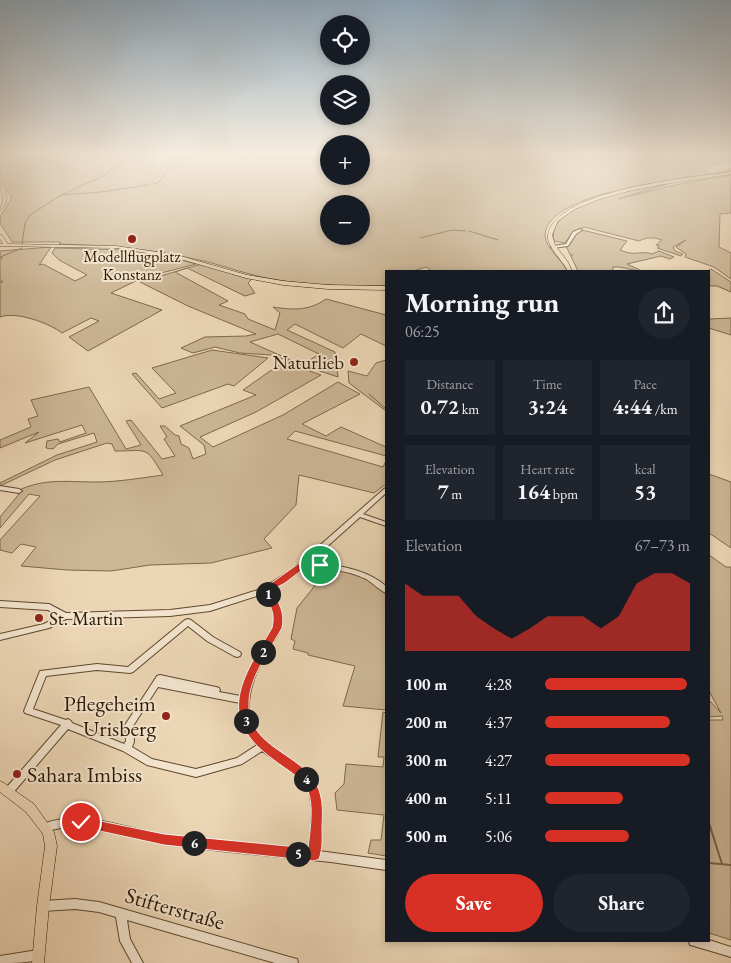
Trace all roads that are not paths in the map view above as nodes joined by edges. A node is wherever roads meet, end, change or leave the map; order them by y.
1 (592, 200) edge
2 (580, 230) dead end
3 (3, 243) edge
4 (552, 245) junction
5 (0, 249) edge
6 (569, 270) edge
7 (385, 288) edge
8 (0, 488) edge
9 (19, 491) dead end
10 (385, 491) edge
11 (358, 514) junction
12 (385, 524) edge
13 (305, 562) junction
14 (385, 589) edge
15 (264, 591) junction
16 (4, 606) edge
17 (189, 611) junction
18 (65, 616) junction
19 (188, 622) junction
20 (0, 636) edge
21 (237, 654) dead end
22 (243, 700) junction
23 (68, 723) junction
24 (262, 746) junction
25 (126, 748) junction
26 (5, 788) edge
27 (46, 827) junction
28 (314, 855) junction
29 (385, 865) edge
30 (43, 906) junction
31 (121, 914) junction
32 (697, 942) edge
33 (731, 952) edge
34 (38, 959) edge
35 (0, 961) edge
36 (138, 963) edge
37 (293, 963) edge

1 - 4 main road
2 - 4 street
3 - 5 main road
3 - 7 main road
4 - 6 main road
8 - 9 street
10 - 11 street
11 - 12 street
11 - 13 street
13 - 14 street
13 - 15 street
15 - 17 street
15 - 22 street
16 - 18 street
17 - 18 street
17 - 19 street
18 - 20 street
19 - 21 street
19 - 23 street
22 - 24 street
22 - 25 street
23 - 25 street
23 - 26 street
24 - 25 street
24 - 28 street
26 - 27 main road
27 - 28 street
27 - 30 main road
28 - 29 street
30 - 31 street, Stifterstraße
30 - 34 main road
31 - 36 street
31 - 37 street, Stifterstraße
32 - 33 street
34 - 35 street

